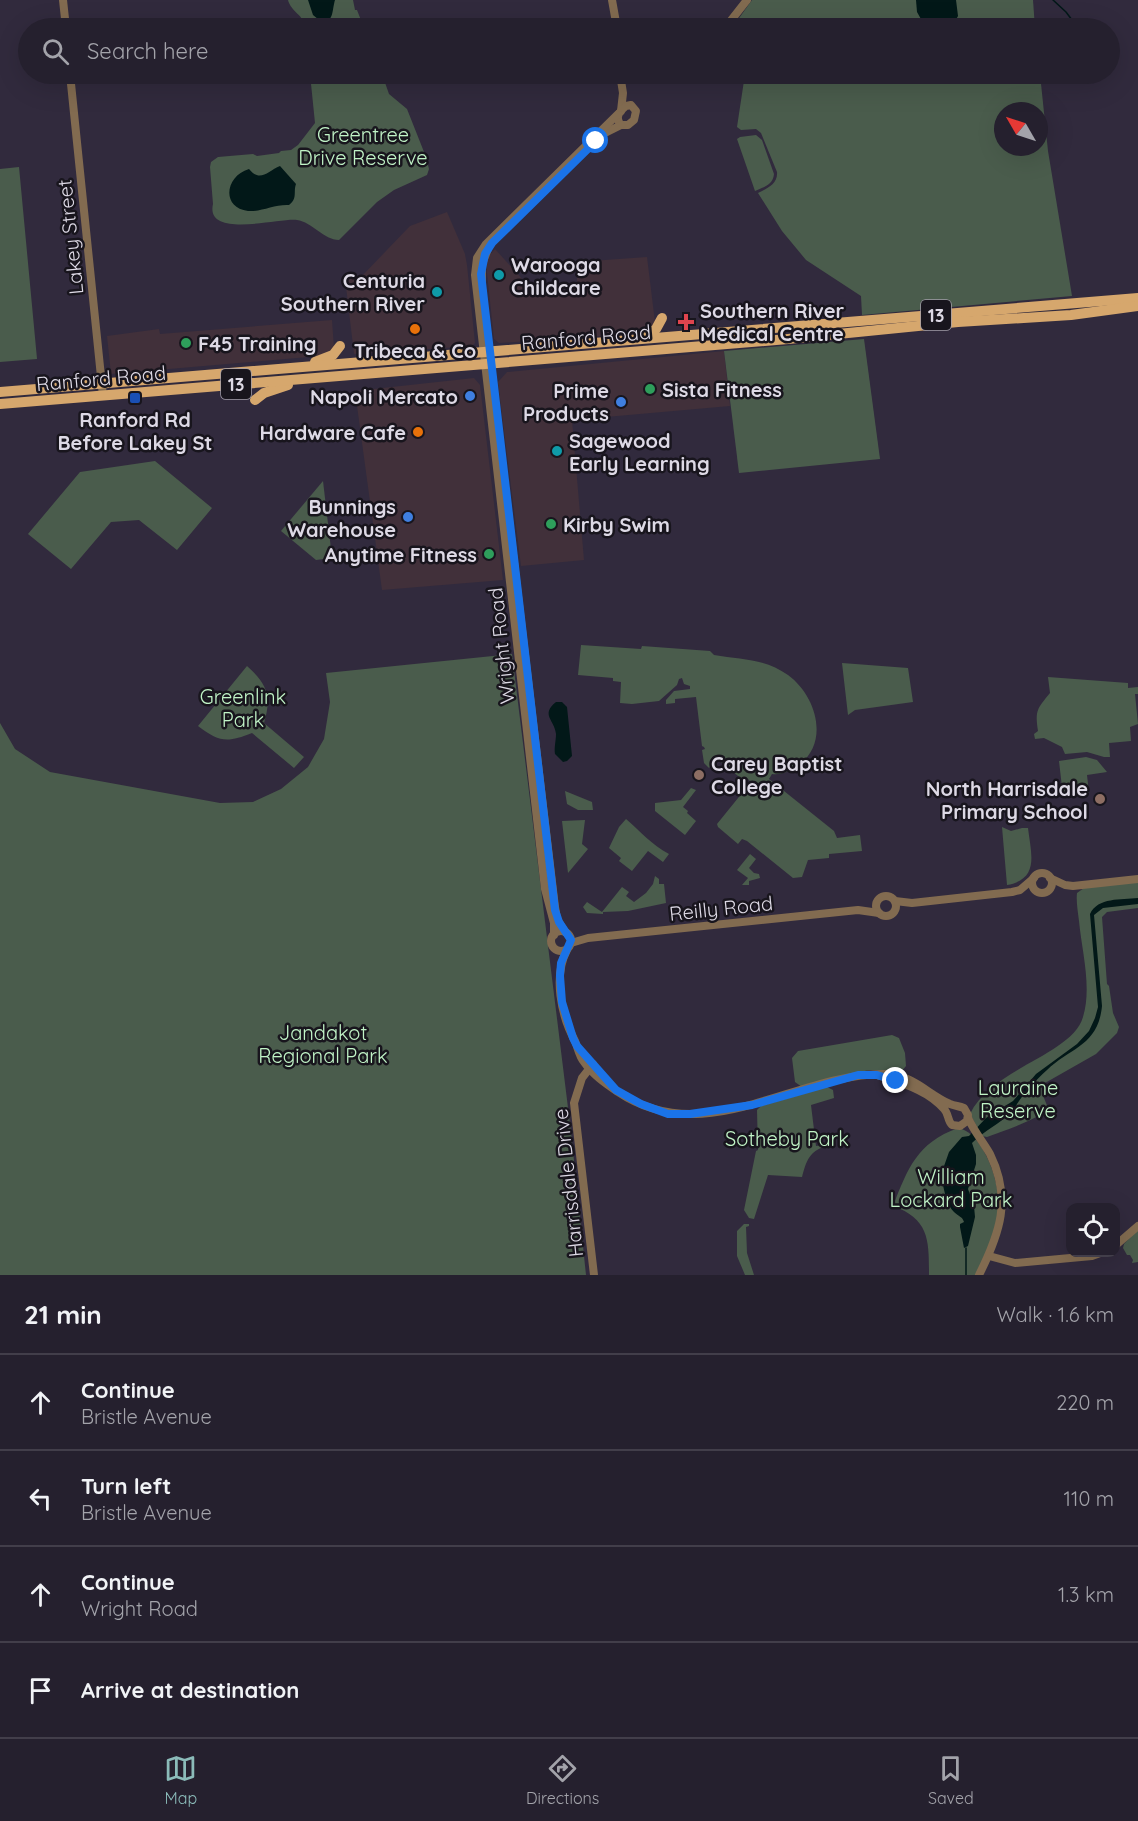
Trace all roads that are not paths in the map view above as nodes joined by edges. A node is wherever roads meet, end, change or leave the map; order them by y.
1 (63, 0) edge
2 (610, 0) edge
3 (747, 0) edge
4 (65, 18) edge
5 (613, 18) edge
6 (733, 18) edge
7 (71, 84) edge
8 (623, 84) edge
9 (624, 84) edge
10 (631, 105) junction
11 (620, 112) junction
12 (621, 124) junction
13 (1138, 298) edge
14 (1138, 306) edge
15 (662, 318) dead end
16 (637, 339) junction
17 (339, 346) dead end
18 (488, 358) junction
19 (308, 367) junction
20 (299, 380) junction
21 (102, 383) junction
22 (0, 392) edge
23 (103, 396) junction
24 (255, 400) dead end
25 (2, 405) edge
26 (538, 794) junction
27 (1034, 878) junction
28 (1050, 878) junction
29 (1138, 879) edge
30 (1065, 885) junction
31 (1020, 890) junction
32 (1049, 890) junction
33 (1038, 891) junction
34 (877, 902) junction
35 (895, 905) junction
36 (858, 910) junction
37 (879, 913) junction
38 (554, 935) junction
39 (568, 940) junction
40 (557, 950) junction
41 (561, 963) junction
42 (593, 1069) junction
43 (877, 1075) junction
44 (956, 1106) junction
45 (948, 1114) junction
46 (965, 1122) junction
47 (1138, 1226) edge
48 (1120, 1242) edge
49 (989, 1256) junction
50 (1081, 1257) edge
51 (594, 1275) edge
52 (979, 1275) edge

1 - 4 street
2 - 5 street
3 - 6 street
7 - 21 street, Lakey Street
8 - 11 street
9 - 10 street
10 - 11 street
10 - 12 street
11 - 12 street
11 - 18 street
12 - 18 street
13 - 16 main road, Ranford Road / 13
14 - 18 main road, Ranford Road / 13
15 - 16 main road
16 - 18 main road, Ranford Road / 13
17 - 19 main road
18 - 19 main road, Ranford Road / 13
18 - 20 main road, Ranford Road / 13
18 - 26 street, Wright Road
19 - 21 main road, Ranford Road / 13
20 - 23 main road, Ranford Road / 13
20 - 24 main road
21 - 22 main road, Ranford Road / 13
21 - 23 street, Lakey Street
23 - 25 main road, Ranford Road / 13
26 - 38 street, Wright Road
26 - 39 street, Wright Road
27 - 28 street
27 - 31 street
27 - 33 street
28 - 30 street
28 - 32 street
29 - 30 street
30 - 32 street
31 - 33 street
31 - 35 street
32 - 33 street
34 - 35 street
34 - 36 street, Reilly Road
34 - 37 street
35 - 37 street
36 - 37 street, Reilly Road
36 - 39 street, Reilly Road
38 - 39 street
38 - 40 street, Wright Road
39 - 40 street
39 - 41 street, Wright Road
40 - 41 street, Wright Road
41 - 42 street, Wright Road
42 - 43 street, Wright Road
42 - 51 street, Harrisdale Drive
43 - 44 street, Wright Road
43 - 45 street, Wright Road
44 - 45 street
44 - 46 street
45 - 46 street
46 - 49 street
47 - 48 street
49 - 50 street
49 - 52 street

